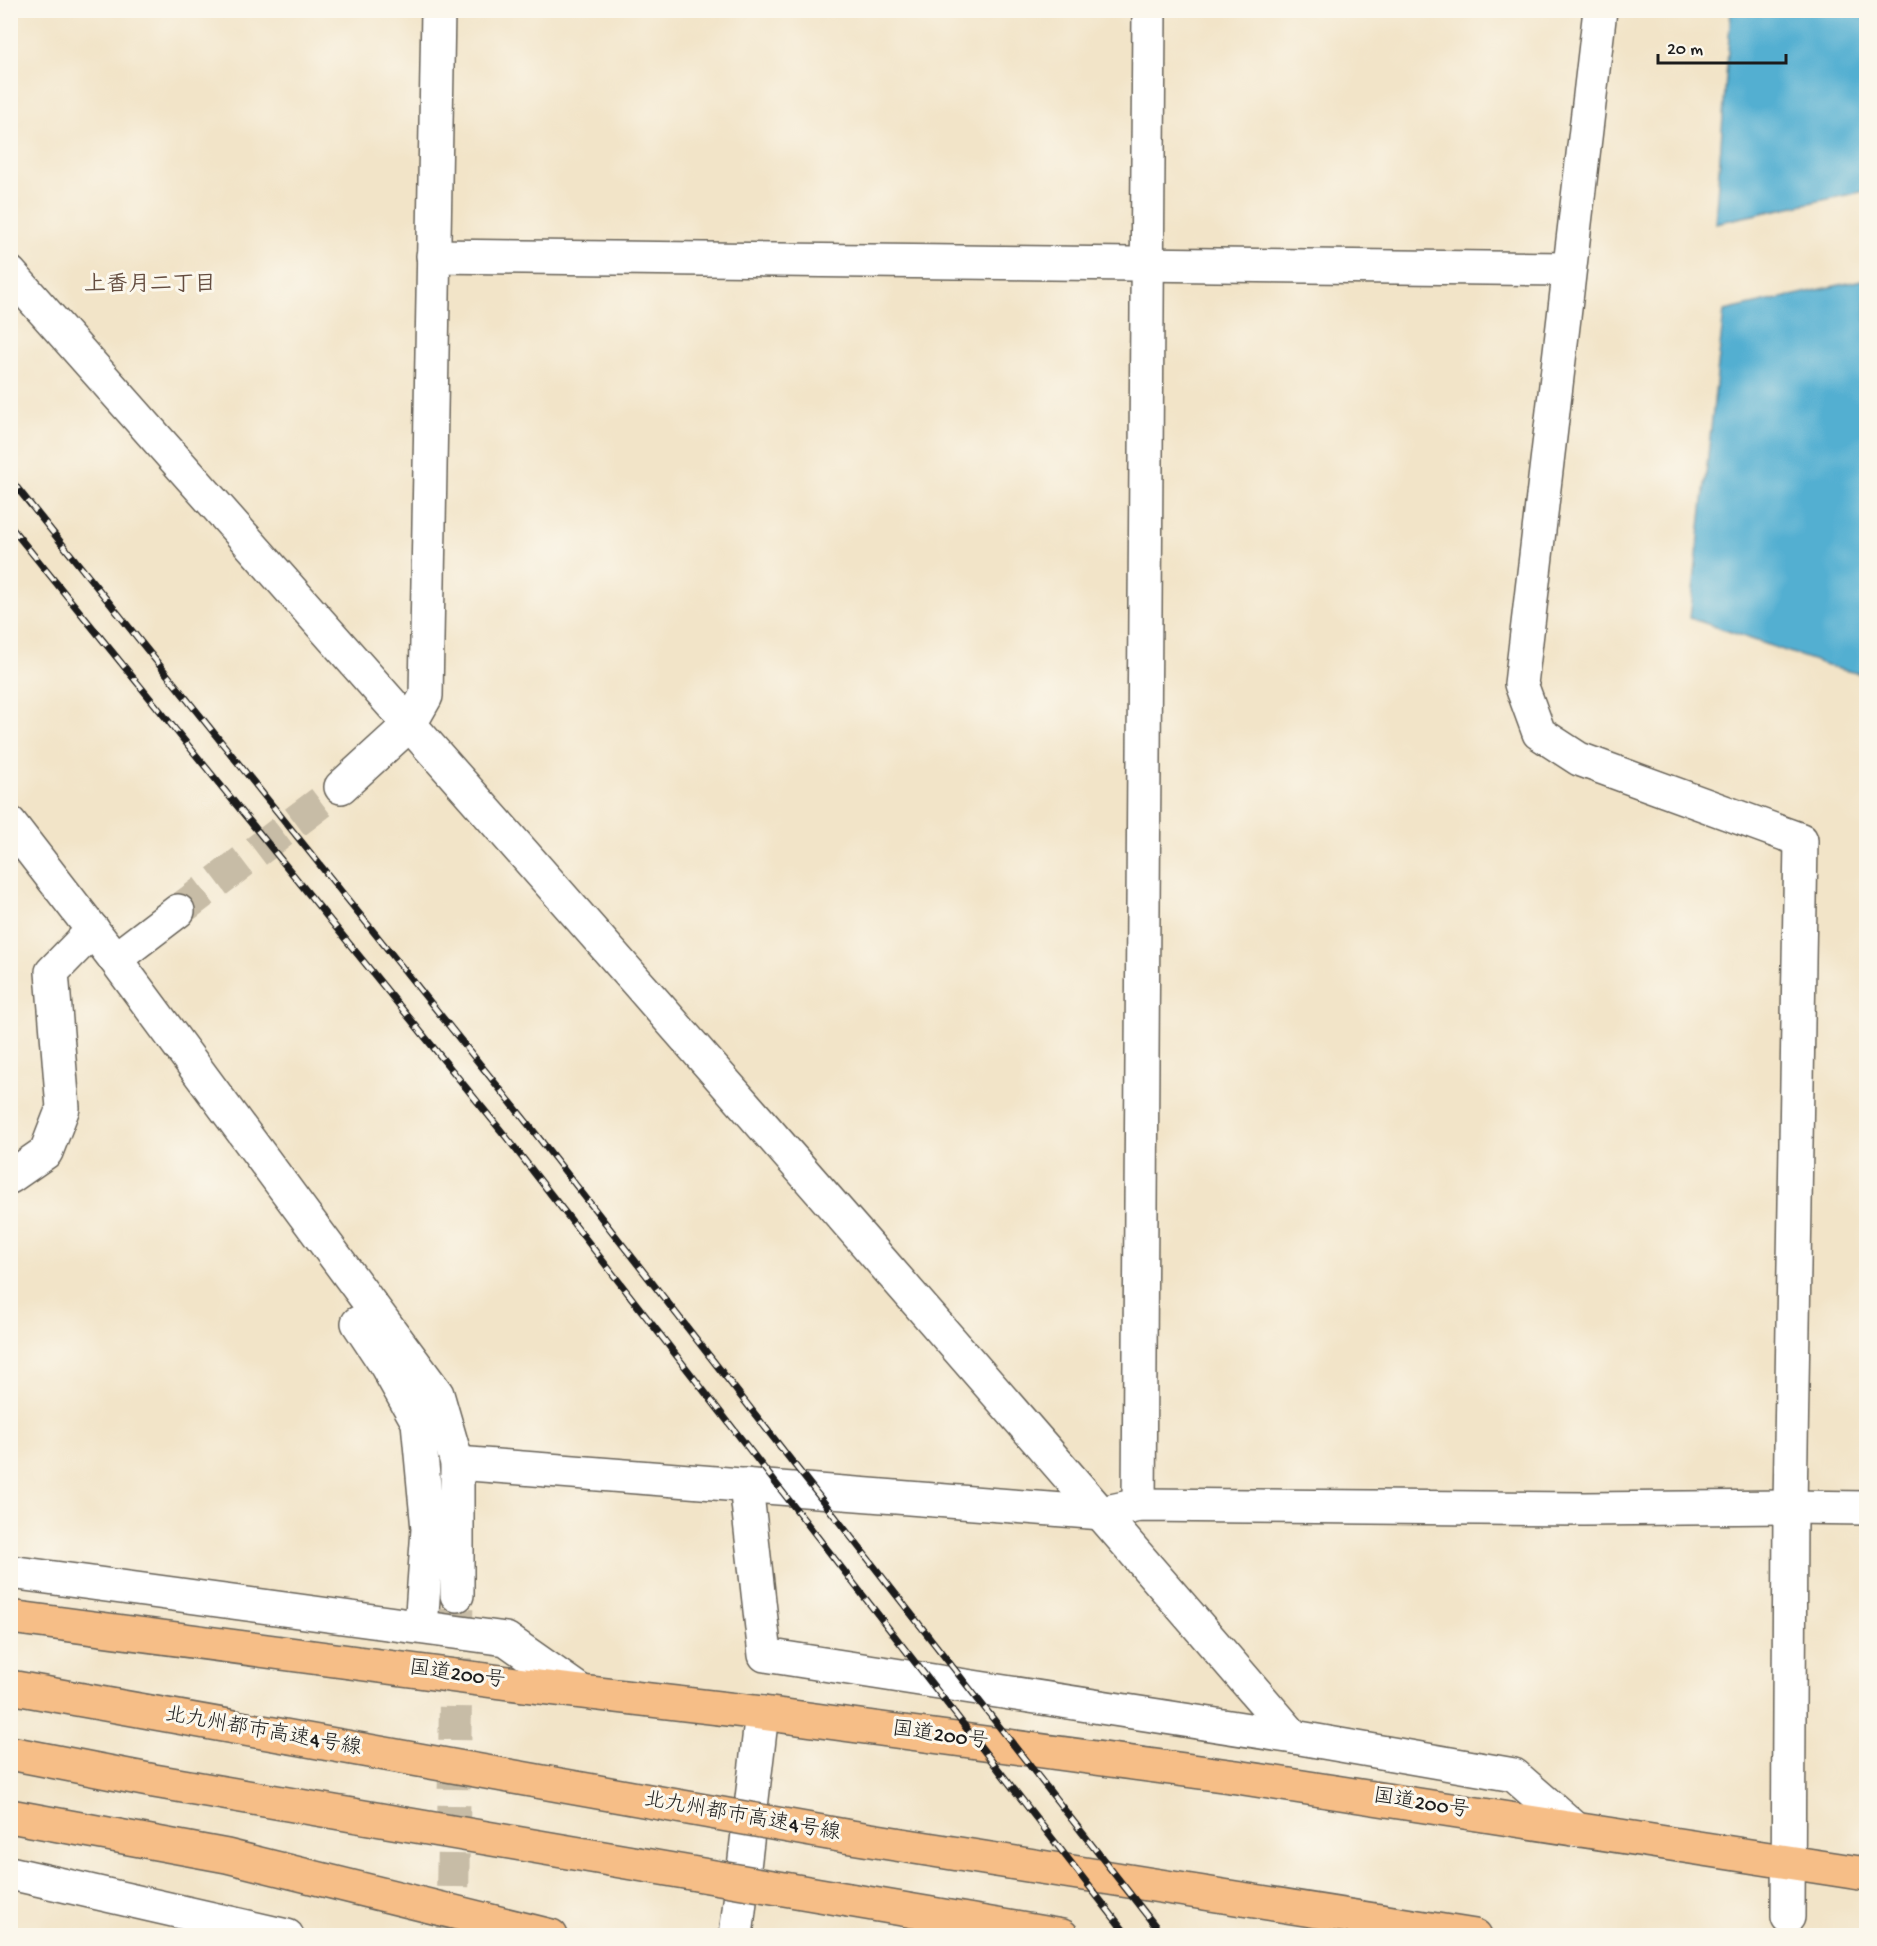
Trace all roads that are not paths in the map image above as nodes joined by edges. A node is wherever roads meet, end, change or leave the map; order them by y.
1 (438, 10) edge
2 (1149, 10) edge
3 (1600, 10) edge
4 (433, 255) junction
5 (1146, 264) junction
6 (1569, 269) junction
7 (10, 273) edge
8 (410, 724) junction
9 (341, 787) tunnel mouth
10 (10, 823) edge
11 (178, 911) tunnel mouth
12 (93, 930) junction
13 (115, 959) junction
14 (10, 1177) edge
15 (328, 1246) junction
16 (457, 1463) junction
17 (746, 1485) junction
18 (1139, 1505) junction
19 (1790, 1507) junction
20 (1866, 1508) edge
21 (1102, 1513) junction
22 (10, 1572) edge
23 (457, 1595) tunnel mouth
24 (10, 1617) edge
25 (422, 1627) junction
26 (10, 1687) edge
27 (580, 1691) junction
28 (762, 1713) junction
29 (1294, 1737) junction
30 (10, 1753) edge
31 (10, 1816) edge
32 (1577, 1830) junction
33 (1790, 1863) junction
34 (10, 1873) edge
35 (1866, 1874) edge
36 (1788, 1917) dead end
37 (287, 1935) edge
38 (551, 1935) edge
39 (736, 1935) edge
40 (1062, 1935) edge
41 (1475, 1935) edge

1 - 4 street
2 - 5 street
3 - 6 street
4 - 5 street
4 - 8 street
5 - 6 street
5 - 18 street
6 - 19 street
7 - 8 street
8 - 9 street
8 - 21 street
10 - 12 street
11 - 13 street
12 - 13 street
12 - 14 street
13 - 15 street
15 - 16 street
15 - 25 street
16 - 17 street
16 - 23 street
17 - 21 street
17 - 29 street
18 - 19 street
18 - 21 street
19 - 20 street
19 - 33 street
21 - 29 street
22 - 25 street
24 - 27 highway, 国道200号
25 - 27 street
26 - 41 highway, 北九州都市高速4号線, bridge
27 - 28 highway, 国道200号
28 - 32 highway, 国道200号
28 - 39 street
29 - 32 street
30 - 40 highway, bridge
31 - 38 highway
32 - 33 highway, 国道200号
33 - 35 highway, 国道200号
33 - 36 street
34 - 37 street

